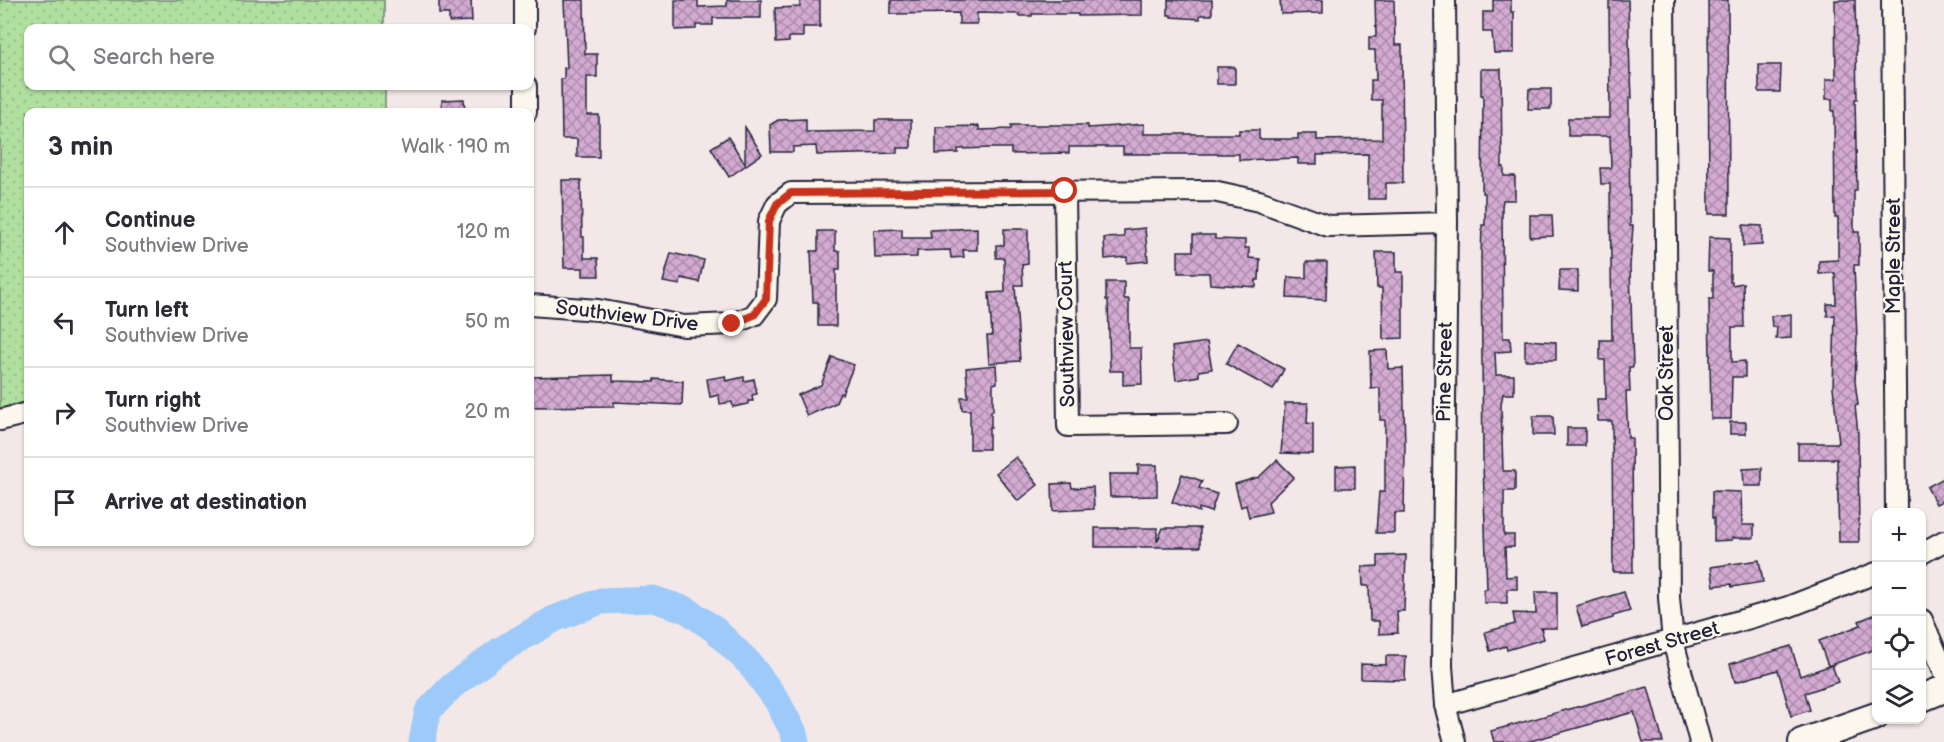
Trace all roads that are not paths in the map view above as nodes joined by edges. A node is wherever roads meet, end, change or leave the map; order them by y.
1 (525, 0) edge
2 (1445, 0) edge
3 (1664, 0) edge
4 (1892, 0) edge
5 (525, 24) edge
6 (526, 90) edge
7 (526, 108) edge
8 (1065, 191) junction
9 (1447, 223) junction
10 (534, 305) edge
11 (24, 414) edge
12 (0, 420) edge
13 (1227, 424) dead end
14 (1896, 508) edge
15 (1944, 542) edge
16 (1926, 551) edge
17 (1872, 575) edge
18 (1926, 629) edge
19 (1673, 641) junction
20 (1944, 671) edge
21 (1944, 689) edge
22 (1926, 696) edge
23 (1445, 705) junction
24 (1872, 717) edge
25 (1455, 742) edge
26 (1700, 742) edge
27 (1802, 742) edge

1 - 5 street
2 - 9 street, Pine Street
3 - 19 street, Oak Street
4 - 14 street, Maple Street
6 - 7 street
8 - 9 street, Southview Drive
8 - 10 street, Southview Drive
8 - 13 street, Southview Court
9 - 23 street, Pine Street
11 - 12 street
15 - 16 street
17 - 19 street, Forest Street
18 - 20 street
19 - 23 street, Forest Street
19 - 26 street, Oak Street
21 - 22 main road
23 - 25 street, Pine Street
24 - 27 main road

